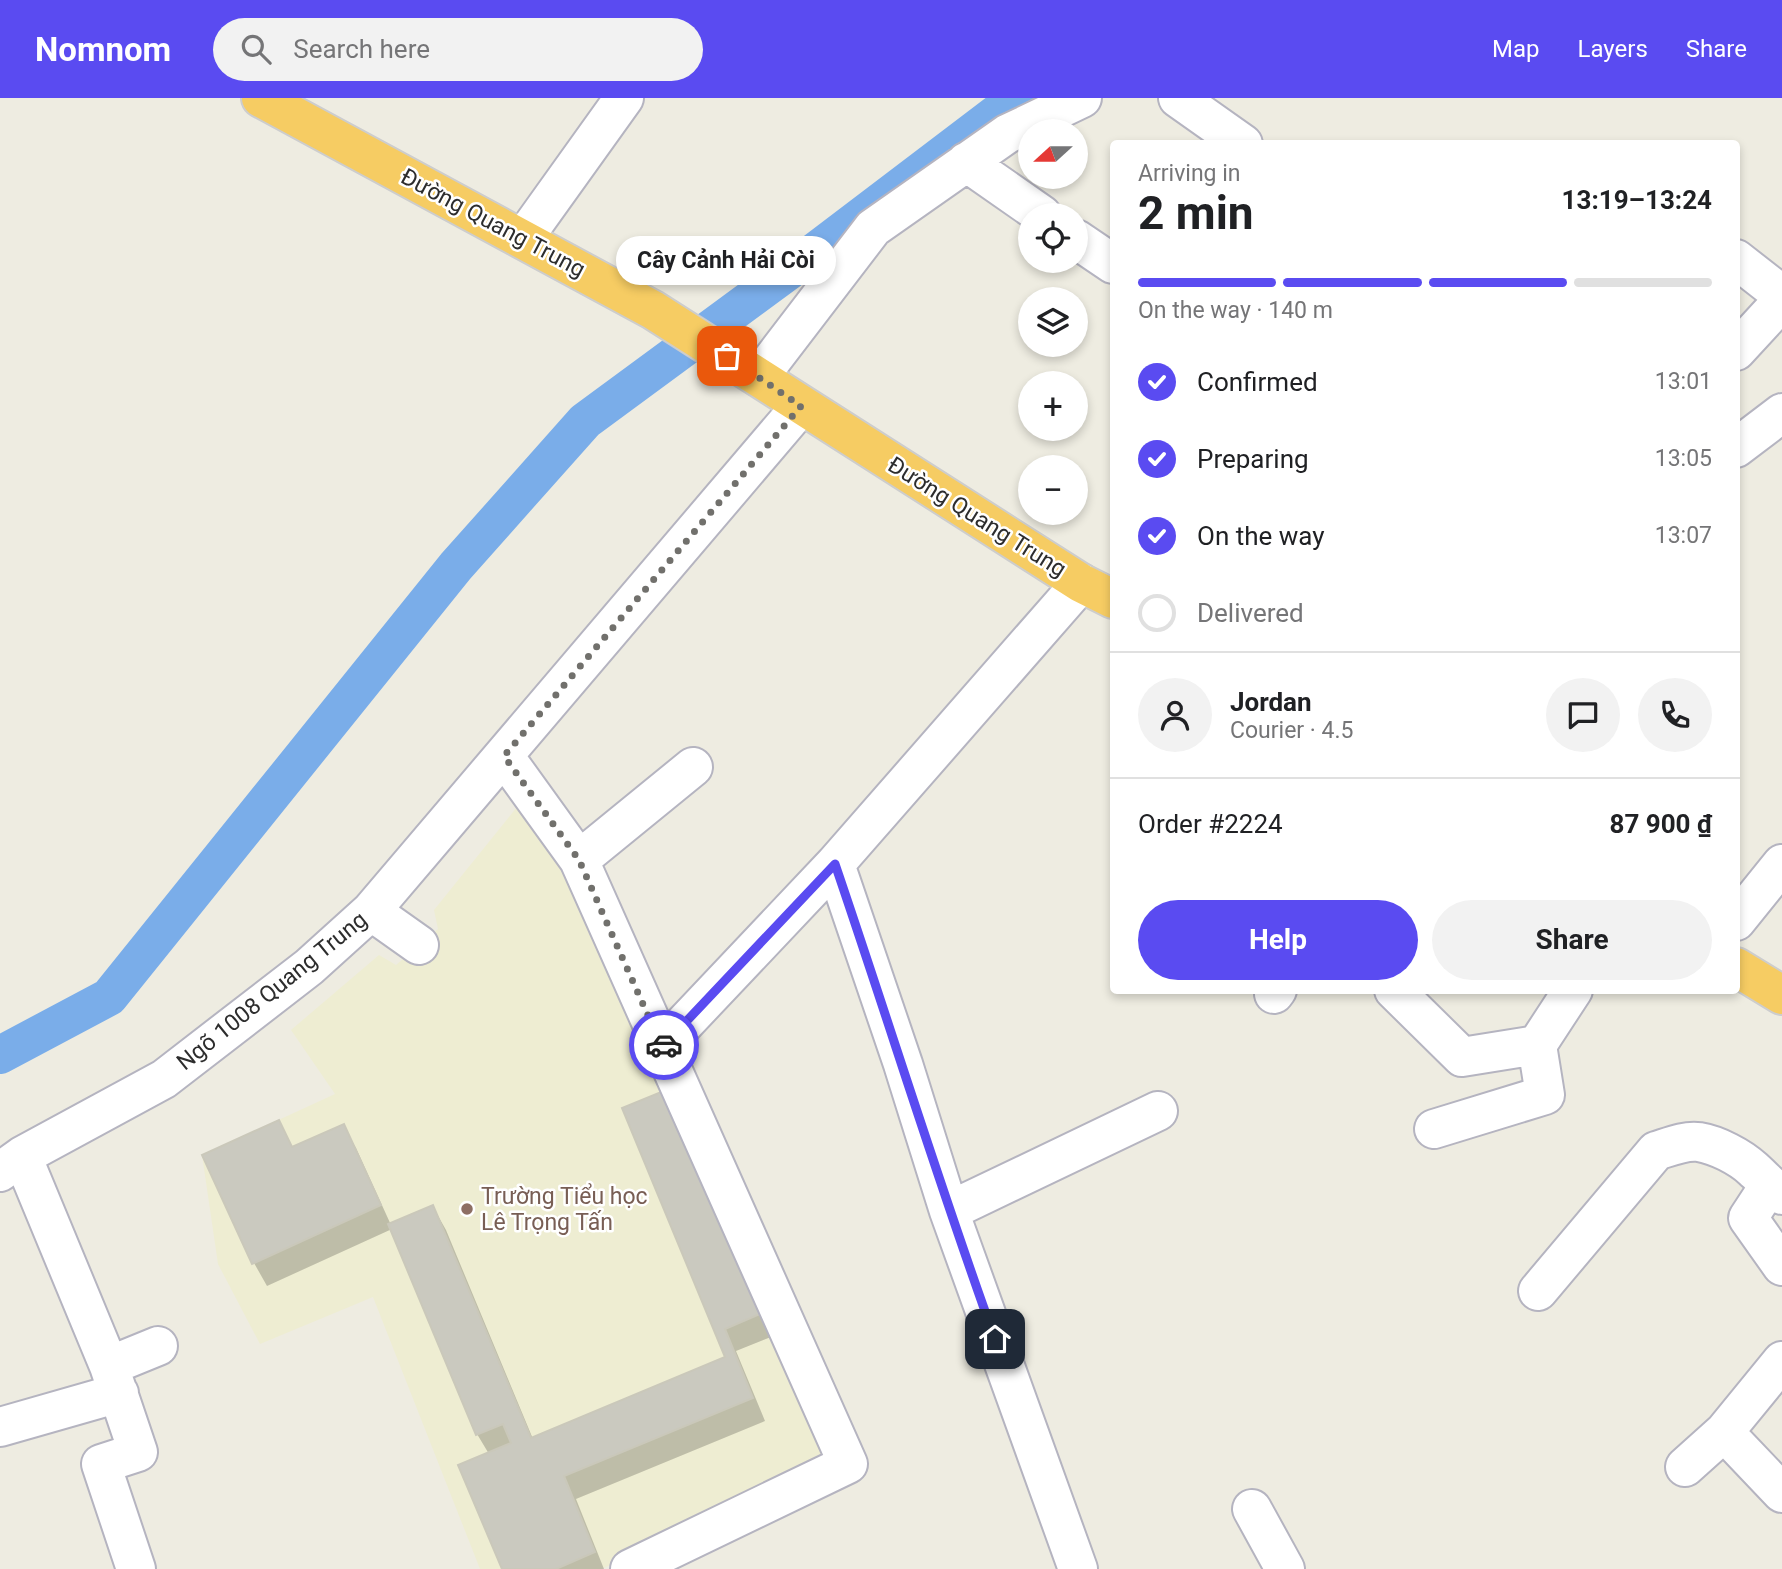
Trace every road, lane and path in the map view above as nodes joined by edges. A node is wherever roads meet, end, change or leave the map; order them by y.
1 (261, 98) edge
2 (624, 98) edge
3 (1082, 98) edge
4 (1178, 98) edge
5 (1237, 140) edge
6 (966, 162) junction
7 (1025, 203) edge
8 (523, 239) junction
9 (1088, 247) edge
10 (1110, 262) edge
11 (1740, 262) edge
12 (1782, 295) edge
13 (1782, 301) edge
14 (1740, 347) edge
15 (759, 377) junction
16 (801, 406) junction
17 (1782, 413) edge
18 (1740, 445) edge
19 (1097, 591) edge
20 (504, 756) junction
21 (693, 767) dead end
22 (579, 860) junction
23 (835, 864) junction
24 (1782, 864) edge
25 (371, 911) junction
26 (1740, 916) edge
27 (419, 945) dead end
28 (1740, 969) edge
29 (1398, 994) edge
30 (1570, 994) edge
31 (1782, 995) edge
32 (1537, 1045) junction
33 (662, 1047) junction
34 (1158, 1111) dead end
35 (1434, 1129) dead end
36 (11, 1164) edge
37 (1776, 1190) edge
38 (949, 1211) junction
39 (1782, 1266) edge
40 (1538, 1292) dead end
41 (158, 1346) dead end
42 (1782, 1361) edge
43 (114, 1379) junction
44 (0, 1427) edge
45 (1724, 1432) junction
46 (1685, 1467) dead end
47 (1782, 1493) edge
48 (1252, 1508) dead end
49 (136, 1569) edge
50 (629, 1569) edge
51 (1078, 1569) edge
52 (1285, 1569) edge

1 - 8 highway, Đường Quang Trung
2 - 8 lane
3 - 6 lane
4 - 5 lane
6 - 7 lane
6 - 15 lane
8 - 15 highway, Đường Quang Trung
9 - 10 lane
11 - 12 lane
13 - 14 lane
15 - 16 highway, Đường Quang Trung
16 - 19 highway, Đường Quang Trung
16 - 20 lane, Ngõ 1008 Quang Trung
17 - 18 lane
19 - 23 lane
20 - 22 lane
20 - 25 lane, Ngõ 1008 Quang Trung
21 - 22 lane
22 - 33 lane
23 - 33 lane
23 - 38 lane
24 - 26 lane
25 - 27 lane
25 - 36 lane, Ngõ 1008 Quang Trung
28 - 31 highway
29 - 32 lane
30 - 32 lane
32 - 35 lane
33 - 50 lane
34 - 38 lane
36 - 43 lane
37 - 39 lane
37 - 40 lane
38 - 51 lane
41 - 43 lane
42 - 45 lane
43 - 44 lane
43 - 49 lane
45 - 46 lane
45 - 47 lane
48 - 52 lane

